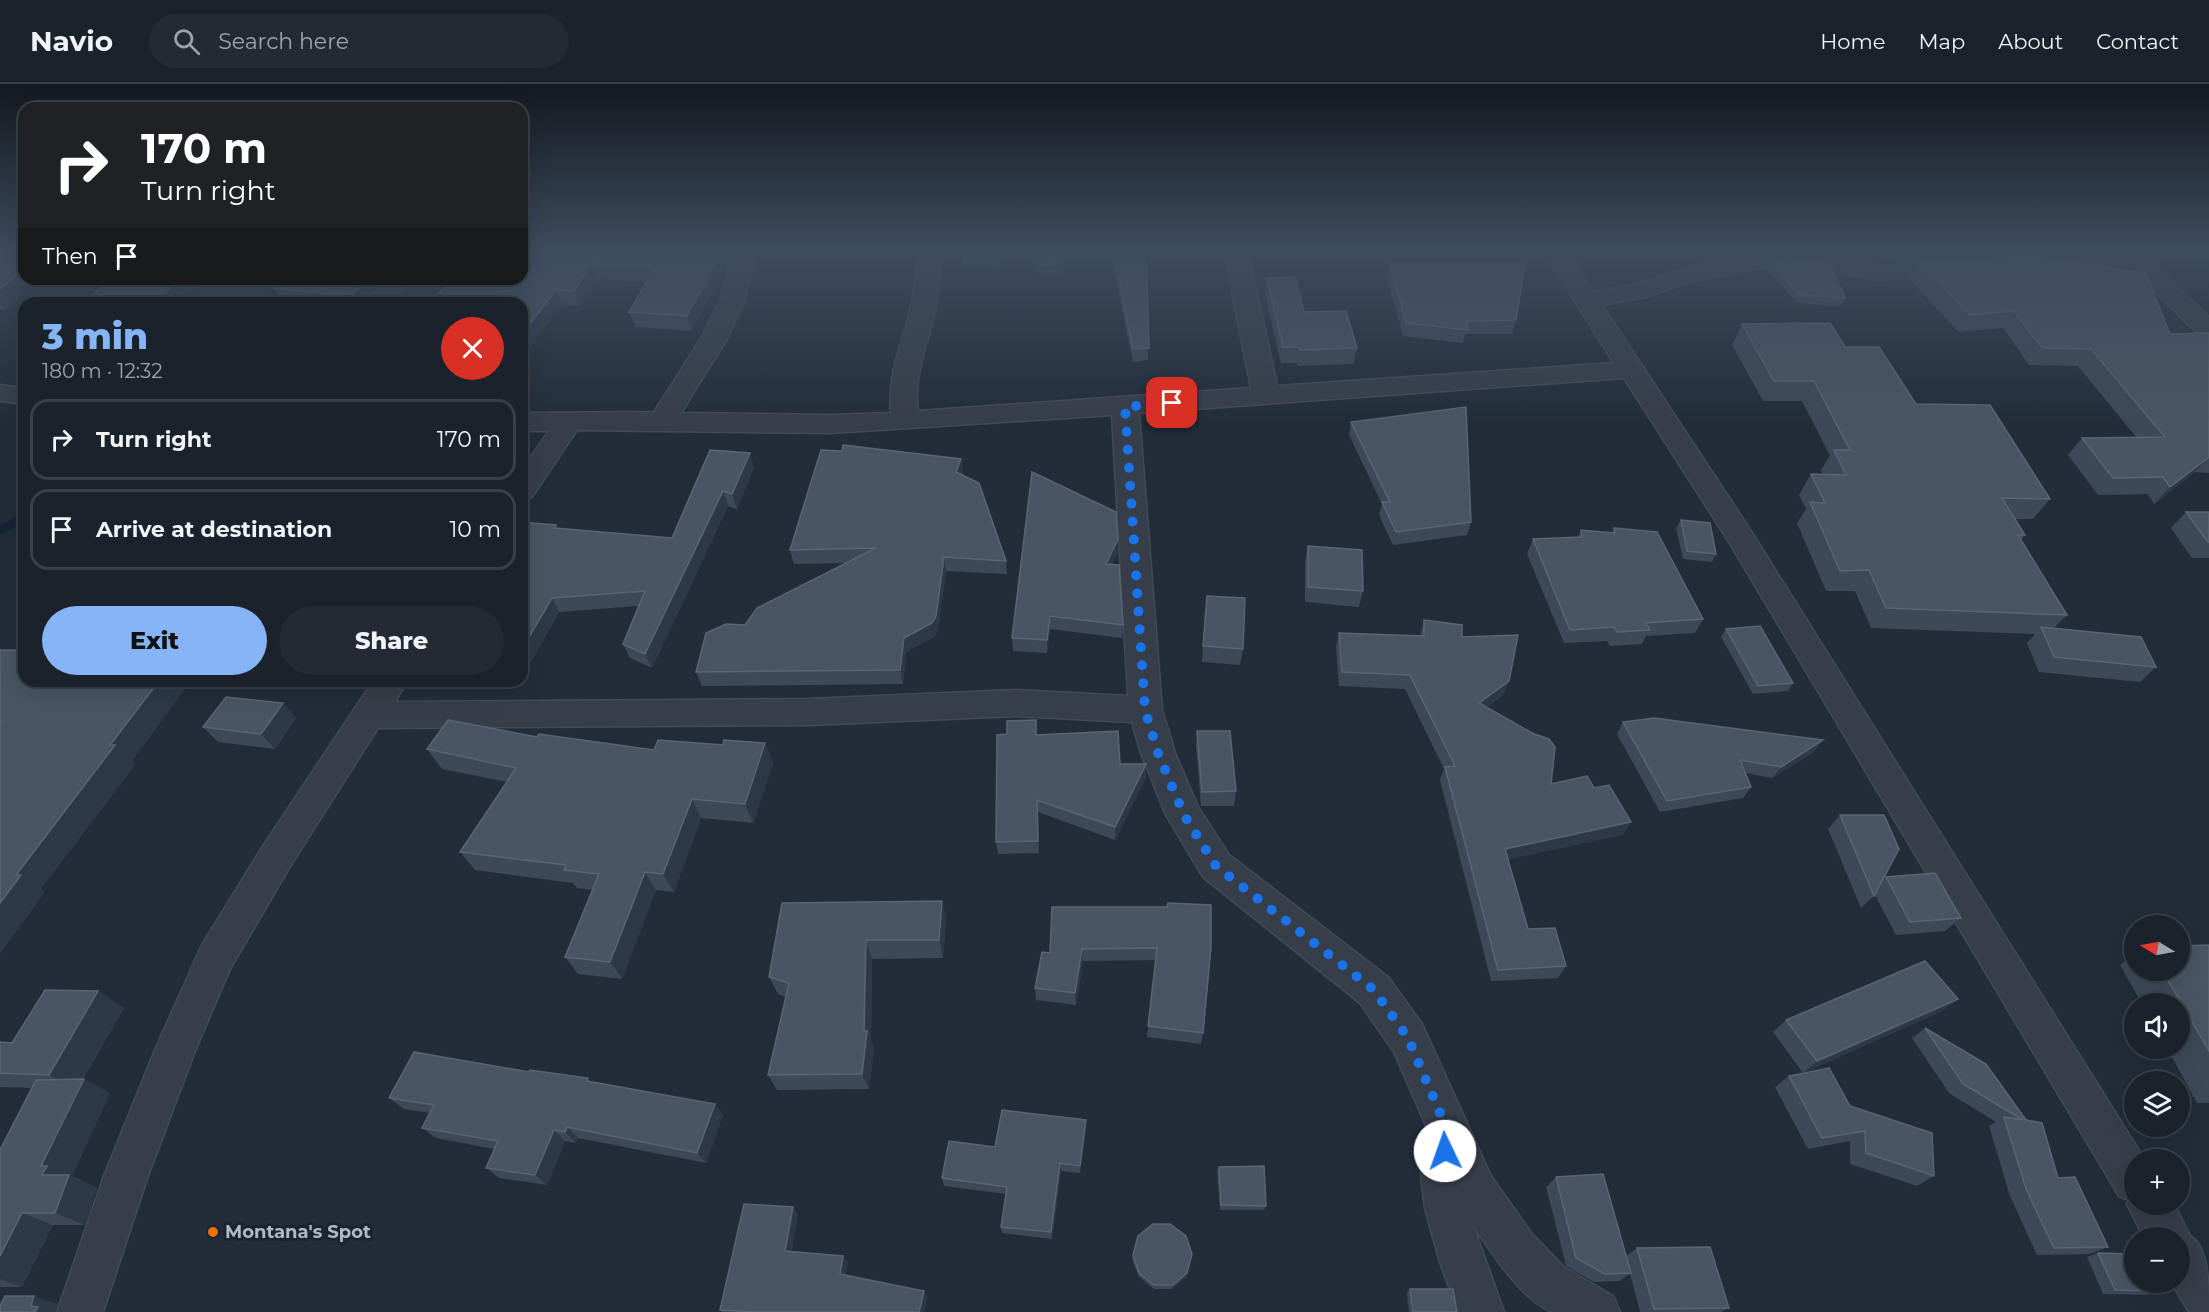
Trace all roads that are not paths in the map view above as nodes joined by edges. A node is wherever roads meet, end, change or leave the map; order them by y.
1 (729, 308) edge
2 (923, 308) edge
3 (1248, 308) edge
4 (1592, 308) edge
5 (2186, 308) edge
6 (2209, 331) edge
7 (1630, 370) junction
8 (0, 393) edge
9 (18, 395) edge
10 (1266, 396) junction
11 (1125, 407) junction
12 (662, 421) junction
13 (906, 421) junction
14 (528, 422) edge
15 (568, 423) junction
16 (528, 481) edge
17 (387, 687) edge
18 (1145, 710) junction
19 (368, 715) junction
20 (1446, 1127) junction
21 (2124, 1164) edge
22 (2190, 1271) edge
23 (2209, 1303) edge
24 (80, 1312) edge
25 (1481, 1312) edge
26 (1597, 1312) edge

1 - 12 street
2 - 13 street
3 - 10 street
4 - 7 street
5 - 6 street
7 - 10 street
7 - 21 street
8 - 9 street
10 - 11 street
11 - 13 street
11 - 18 street
12 - 13 street
12 - 15 street
14 - 15 street
15 - 16 street
17 - 19 street
18 - 19 street
18 - 20 street
19 - 24 street
20 - 25 street
20 - 26 street
22 - 23 street

